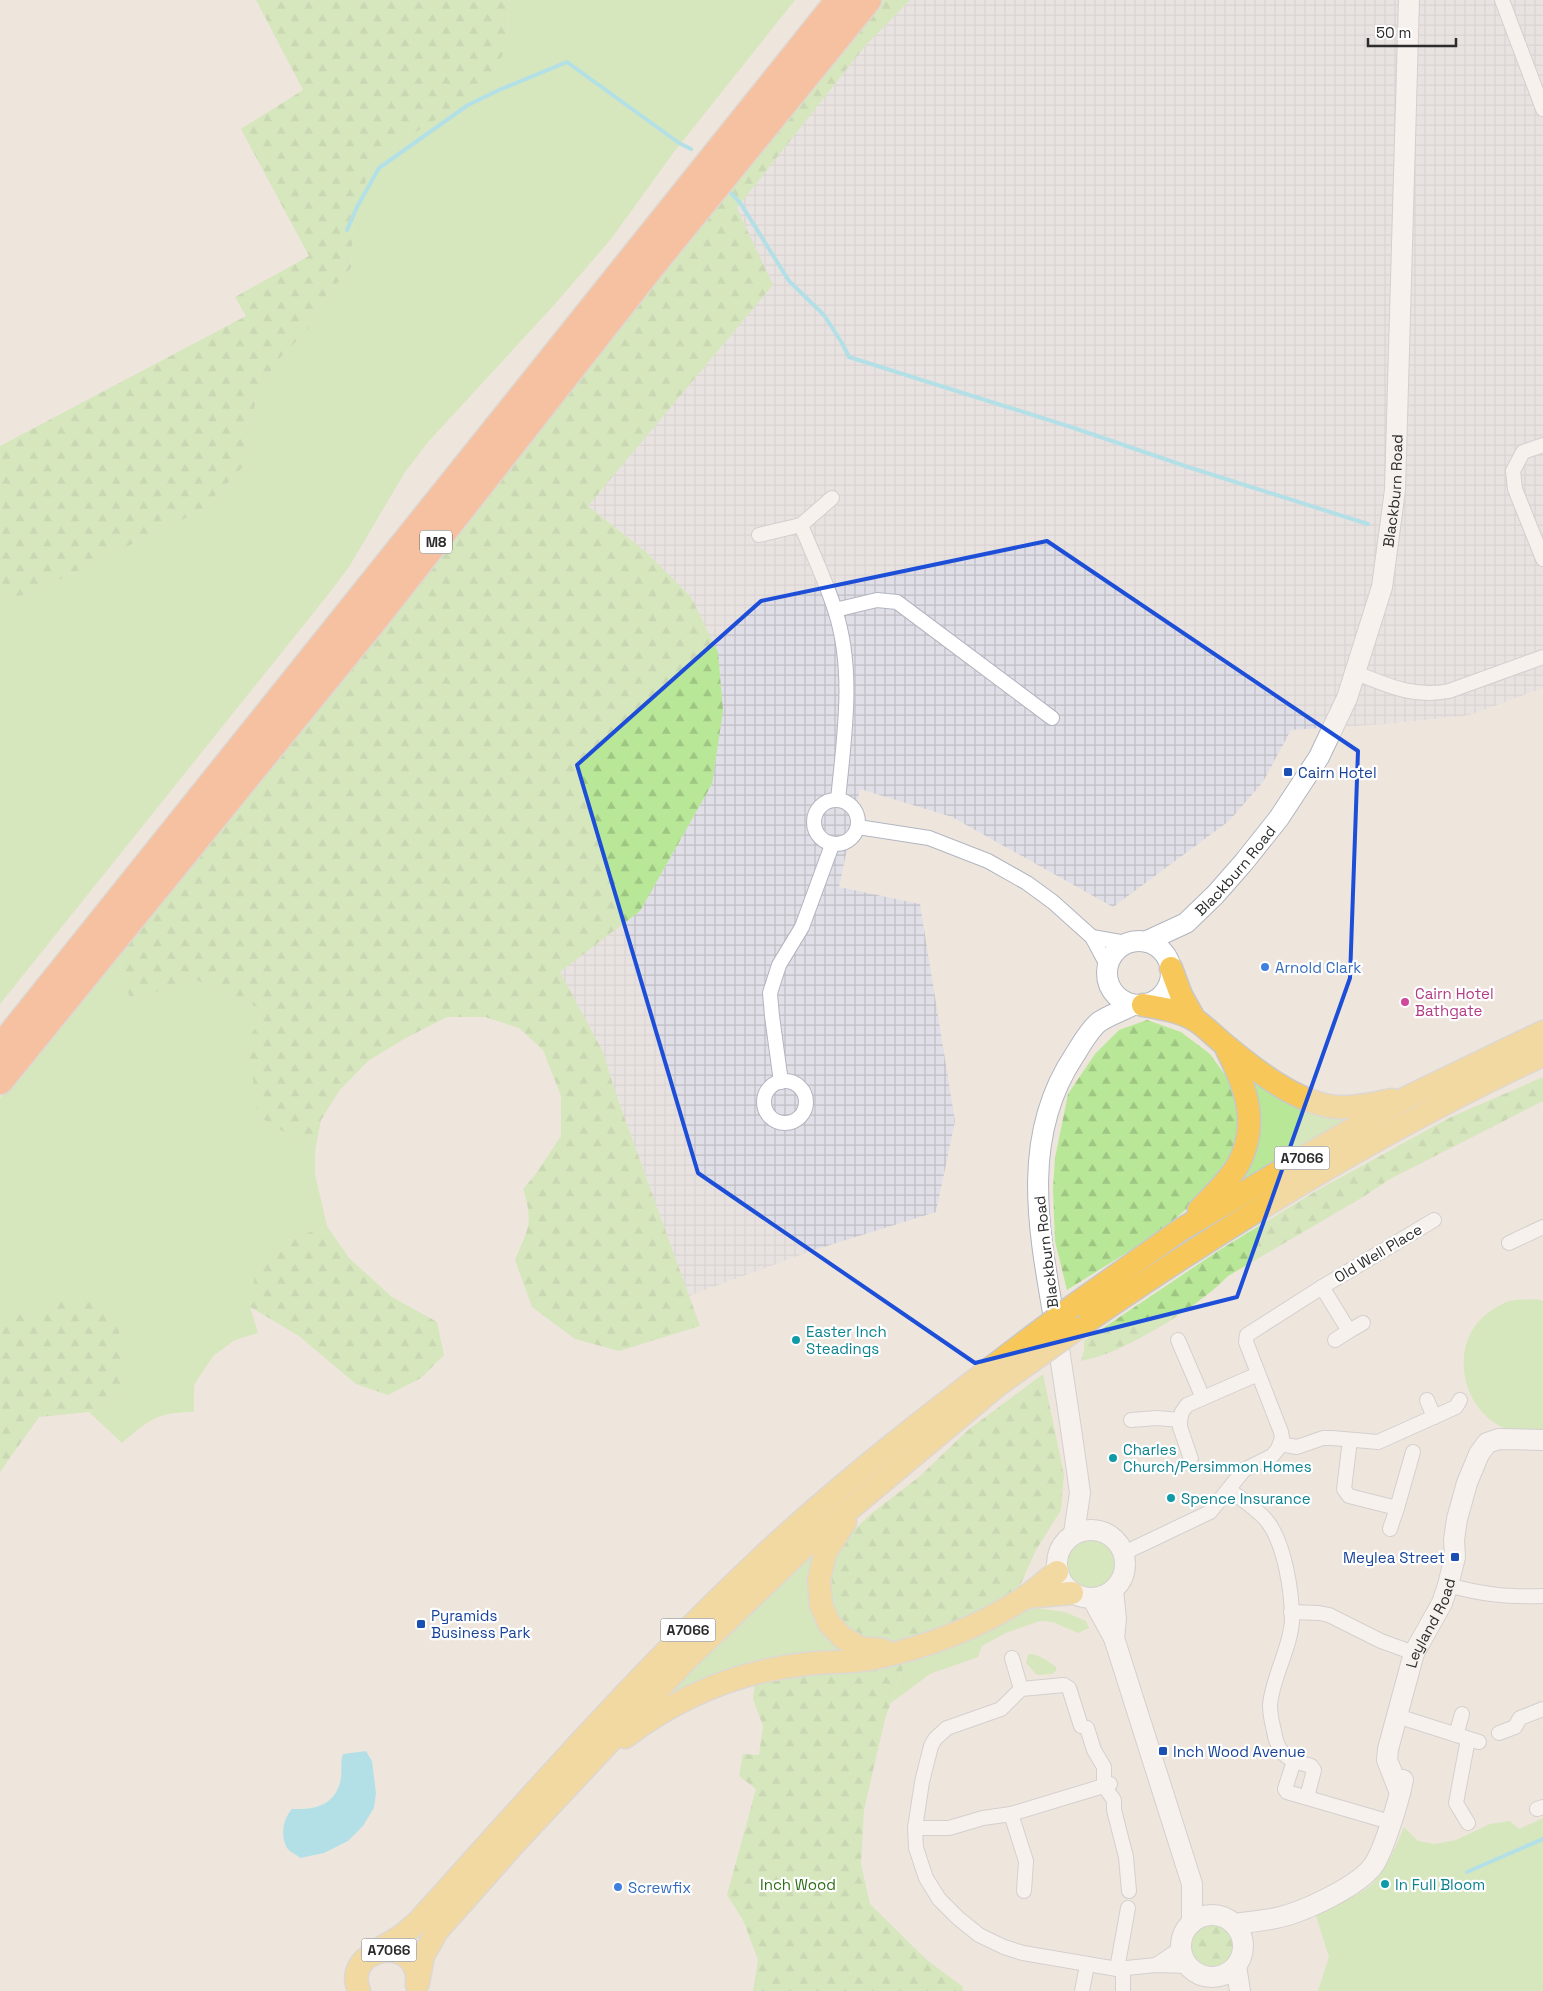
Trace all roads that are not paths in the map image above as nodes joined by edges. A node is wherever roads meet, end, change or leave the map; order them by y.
1 (839, 0) edge
2 (868, 0) edge
3 (1408, 0) edge
4 (1502, 0) edge
5 (1543, 109) edge
6 (1543, 445) edge
7 (832, 498) dead end
8 (801, 525) junction
9 (760, 535) dead end
10 (1543, 559) edge
11 (836, 610) junction
12 (1543, 657) edge
13 (1356, 673) junction
14 (1052, 718) dead end
15 (838, 800) junction
16 (858, 827) junction
17 (832, 845) junction
18 (1186, 922) junction
19 (1092, 937) junction
20 (1147, 941) junction
21 (1126, 942) junction
22 (1170, 965) junction
23 (1107, 972) junction
24 (1138, 1005) junction
25 (1195, 1020) junction
26 (1098, 1023) junction
27 (1543, 1032) edge
28 (1225, 1045) junction
29 (0, 1048) edge
30 (1543, 1055) edge
31 (0, 1081) edge
32 (781, 1082) dead end
33 (1408, 1098) junction
34 (1434, 1220) dead end
35 (1543, 1227) edge
36 (1182, 1229) junction
37 (1509, 1243) dead end
38 (1322, 1287) junction
39 (1363, 1323) dead end
40 (1348, 1331) junction
41 (1178, 1340) dead end
42 (1335, 1340) dead end
43 (1036, 1346) junction
44 (1258, 1374) junction
45 (1203, 1398) junction
46 (1427, 1400) dead end
47 (1460, 1400) dead end
48 (1434, 1418) junction
49 (1131, 1420) dead end
50 (1180, 1420) junction
51 (1350, 1440) junction
52 (1543, 1440) edge
53 (1280, 1444) junction
54 (1413, 1452) dead end
55 (1191, 1459) dead end
56 (882, 1480) junction
57 (1229, 1490) junction
58 (1080, 1493) junction
59 (1397, 1508) junction
60 (1390, 1529) dead end
61 (1100, 1530) junction
62 (1074, 1533) junction
63 (1122, 1549) junction
64 (1057, 1572) junction
65 (1448, 1585) junction
66 (1113, 1590) junction
67 (1082, 1596) junction
68 (1543, 1596) edge
69 (1025, 1597) junction
70 (1291, 1612) junction
71 (1114, 1638) junction
72 (901, 1652) junction
73 (1414, 1653) junction
74 (1012, 1658) dead end
75 (1021, 1689) junction
76 (1543, 1709) edge
77 (1462, 1714) dead end
78 (1397, 1716) junction
79 (1499, 1733) dead end
80 (1468, 1739) junction
81 (1294, 1761) junction
82 (587, 1766) junction
83 (1107, 1785) junction
84 (1307, 1797) junction
85 (1011, 1814) junction
86 (1390, 1822) junction
87 (1468, 1823) dead end
88 (915, 1828) junction
89 (1192, 1884) junction
90 (1024, 1891) dead end
91 (1129, 1891) dead end
92 (1128, 1908) dead end
93 (1277, 1918) junction
94 (1225, 1920) junction
95 (1192, 1923) junction
96 (1243, 1945) junction
97 (372, 1954) junction
98 (1185, 1957) junction
99 (1086, 1965) junction
100 (1236, 1966) junction
101 (1120, 1969) junction
102 (1219, 1984) edge
103 (354, 1987) edge
104 (417, 1987) edge
105 (1082, 1991) edge
106 (1123, 1991) edge
107 (1240, 1991) edge

1 - 29 highway, M8
2 - 31 highway, M8
3 - 13 main road, Blackburn Road
4 - 5 street
6 - 10 street
7 - 8 street
8 - 9 street
8 - 11 street
11 - 14 street
11 - 15 street
12 - 13 street
13 - 18 main road, Blackburn Road
15 - 16 street
15 - 17 street
16 - 17 street
16 - 19 street
17 - 32 street
18 - 20 main road, Blackburn Road
18 - 22 main road, Blackburn Road
19 - 21 street
19 - 23 street
20 - 21 main road
20 - 22 main road
21 - 23 main road
22 - 24 main road
22 - 25 main road, A7066
23 - 24 main road
23 - 26 main road, Blackburn Road
24 - 25 main road, A7066
24 - 26 main road, Blackburn Road
25 - 28 main road, A7066
26 - 58 main road, Blackburn Road
27 - 33 main road, A7066
28 - 33 main road, A7066
28 - 36 main road, A7066
30 - 43 main road, A7066, bridge
33 - 36 main road, A7066
34 - 38 street, Old Well Place
35 - 37 street
36 - 43 main road, A7066, bridge
38 - 40 street, Old Well Place
38 - 44 street, Old Well Place
39 - 40 street
40 - 42 street
41 - 45 street
43 - 56 main road, A7066
43 - 97 main road, A7066
44 - 45 street
44 - 53 street, Old Well Place
45 - 50 street
46 - 48 street
47 - 48 street
48 - 51 street
49 - 50 street
50 - 55 street
51 - 53 street
51 - 59 street
52 - 65 main road, Leyland Road
53 - 57 street
54 - 59 street
56 - 72 main road, A7066
56 - 82 main road, A7066
57 - 63 street
57 - 70 street
58 - 61 main road, Blackburn Road
58 - 62 main road, Blackburn Road
59 - 60 street
61 - 62 main road
61 - 63 main road
62 - 64 main road
63 - 66 main road
64 - 67 main road
64 - 69 main road
65 - 68 street
65 - 73 main road, Leyland Road
66 - 67 main road
66 - 71 main road
67 - 69 main road
67 - 71 main road
69 - 72 main road, A7066
70 - 73 street
70 - 81 street
71 - 89 main road
72 - 82 main road, A7066
73 - 78 main road, Leyland Road
74 - 75 street
75 - 83 street
75 - 88 street
76 - 79 street
77 - 80 street
78 - 80 street
78 - 86 main road, Leyland Road
80 - 87 street
81 - 84 street
81 - 84 street
82 - 104 main road, A7066
83 - 85 street
83 - 91 street
84 - 86 street
85 - 88 street
85 - 90 street
86 - 93 main road, Leyland Road
88 - 99 street
89 - 94 main road
89 - 95 main road
92 - 101 street
93 - 94 main road, Leyland Road
93 - 96 main road, Leyland Road
94 - 95 main road
94 - 96 main road
95 - 98 main road
96 - 100 main road
97 - 103 main road, A7066
97 - 104 main road, A7066
98 - 101 street
98 - 102 main road
99 - 101 street
99 - 105 street
100 - 102 main road
100 - 107 main road
101 - 106 street

